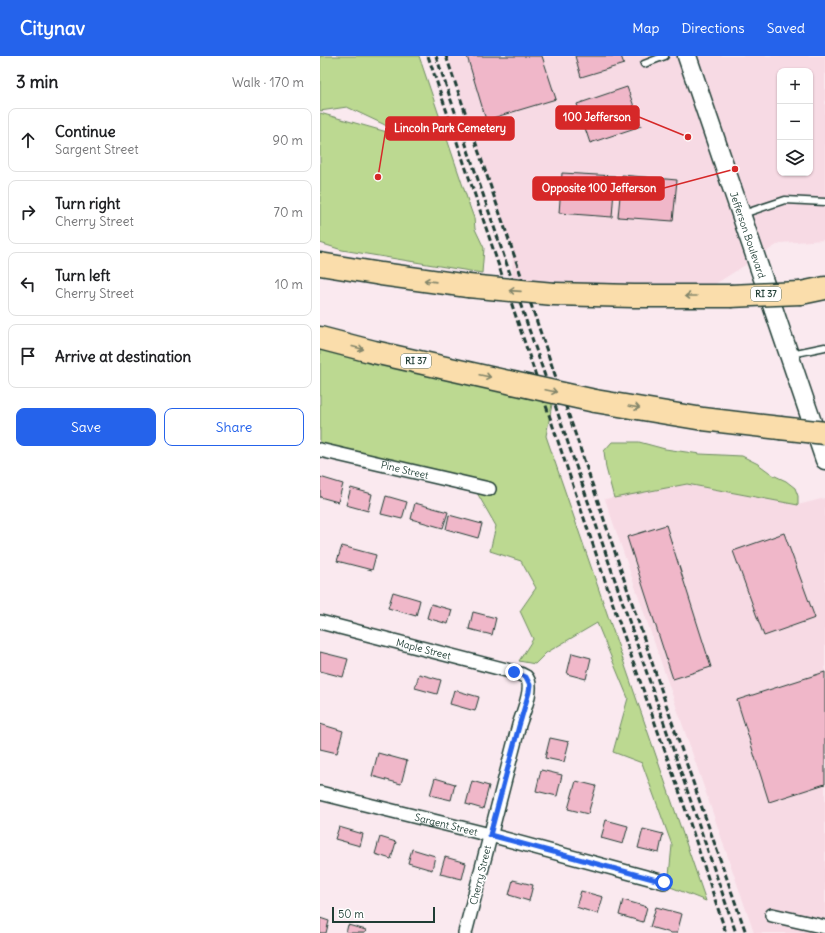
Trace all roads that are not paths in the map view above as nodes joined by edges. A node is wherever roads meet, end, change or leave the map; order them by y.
1 (665, 56) edge
2 (687, 56) edge
3 (644, 64) dead end
4 (825, 202) edge
5 (742, 215) junction
6 (320, 264) edge
7 (825, 290) edge
8 (320, 338) edge
9 (825, 347) edge
10 (789, 354) junction
11 (825, 432) edge
12 (320, 450) edge
13 (825, 460) edge
14 (489, 489) dead end
15 (320, 622) edge
16 (526, 677) joint
17 (320, 793) edge
18 (490, 835) junction
19 (664, 882) dead end
20 (772, 915) dead end
21 (825, 926) edge
22 (465, 933) edge

1 - 3 lane
2 - 5 main road, Jefferson Boulevard
4 - 5 lane
5 - 10 main road, Jefferson Boulevard
7 -> 6 highway, RI 37, bridge
8 -> 11 highway, RI 37, bridge
9 - 10 lane
10 - 13 main road, Jefferson Boulevard
12 - 14 street, Pine Street
15 - 16 street, Maple Street
16 - 18 street, Cherry Street
17 - 18 street, Sargent Street
18 - 19 street, Sargent Street
18 - 22 street, Cherry Street
20 - 21 street

